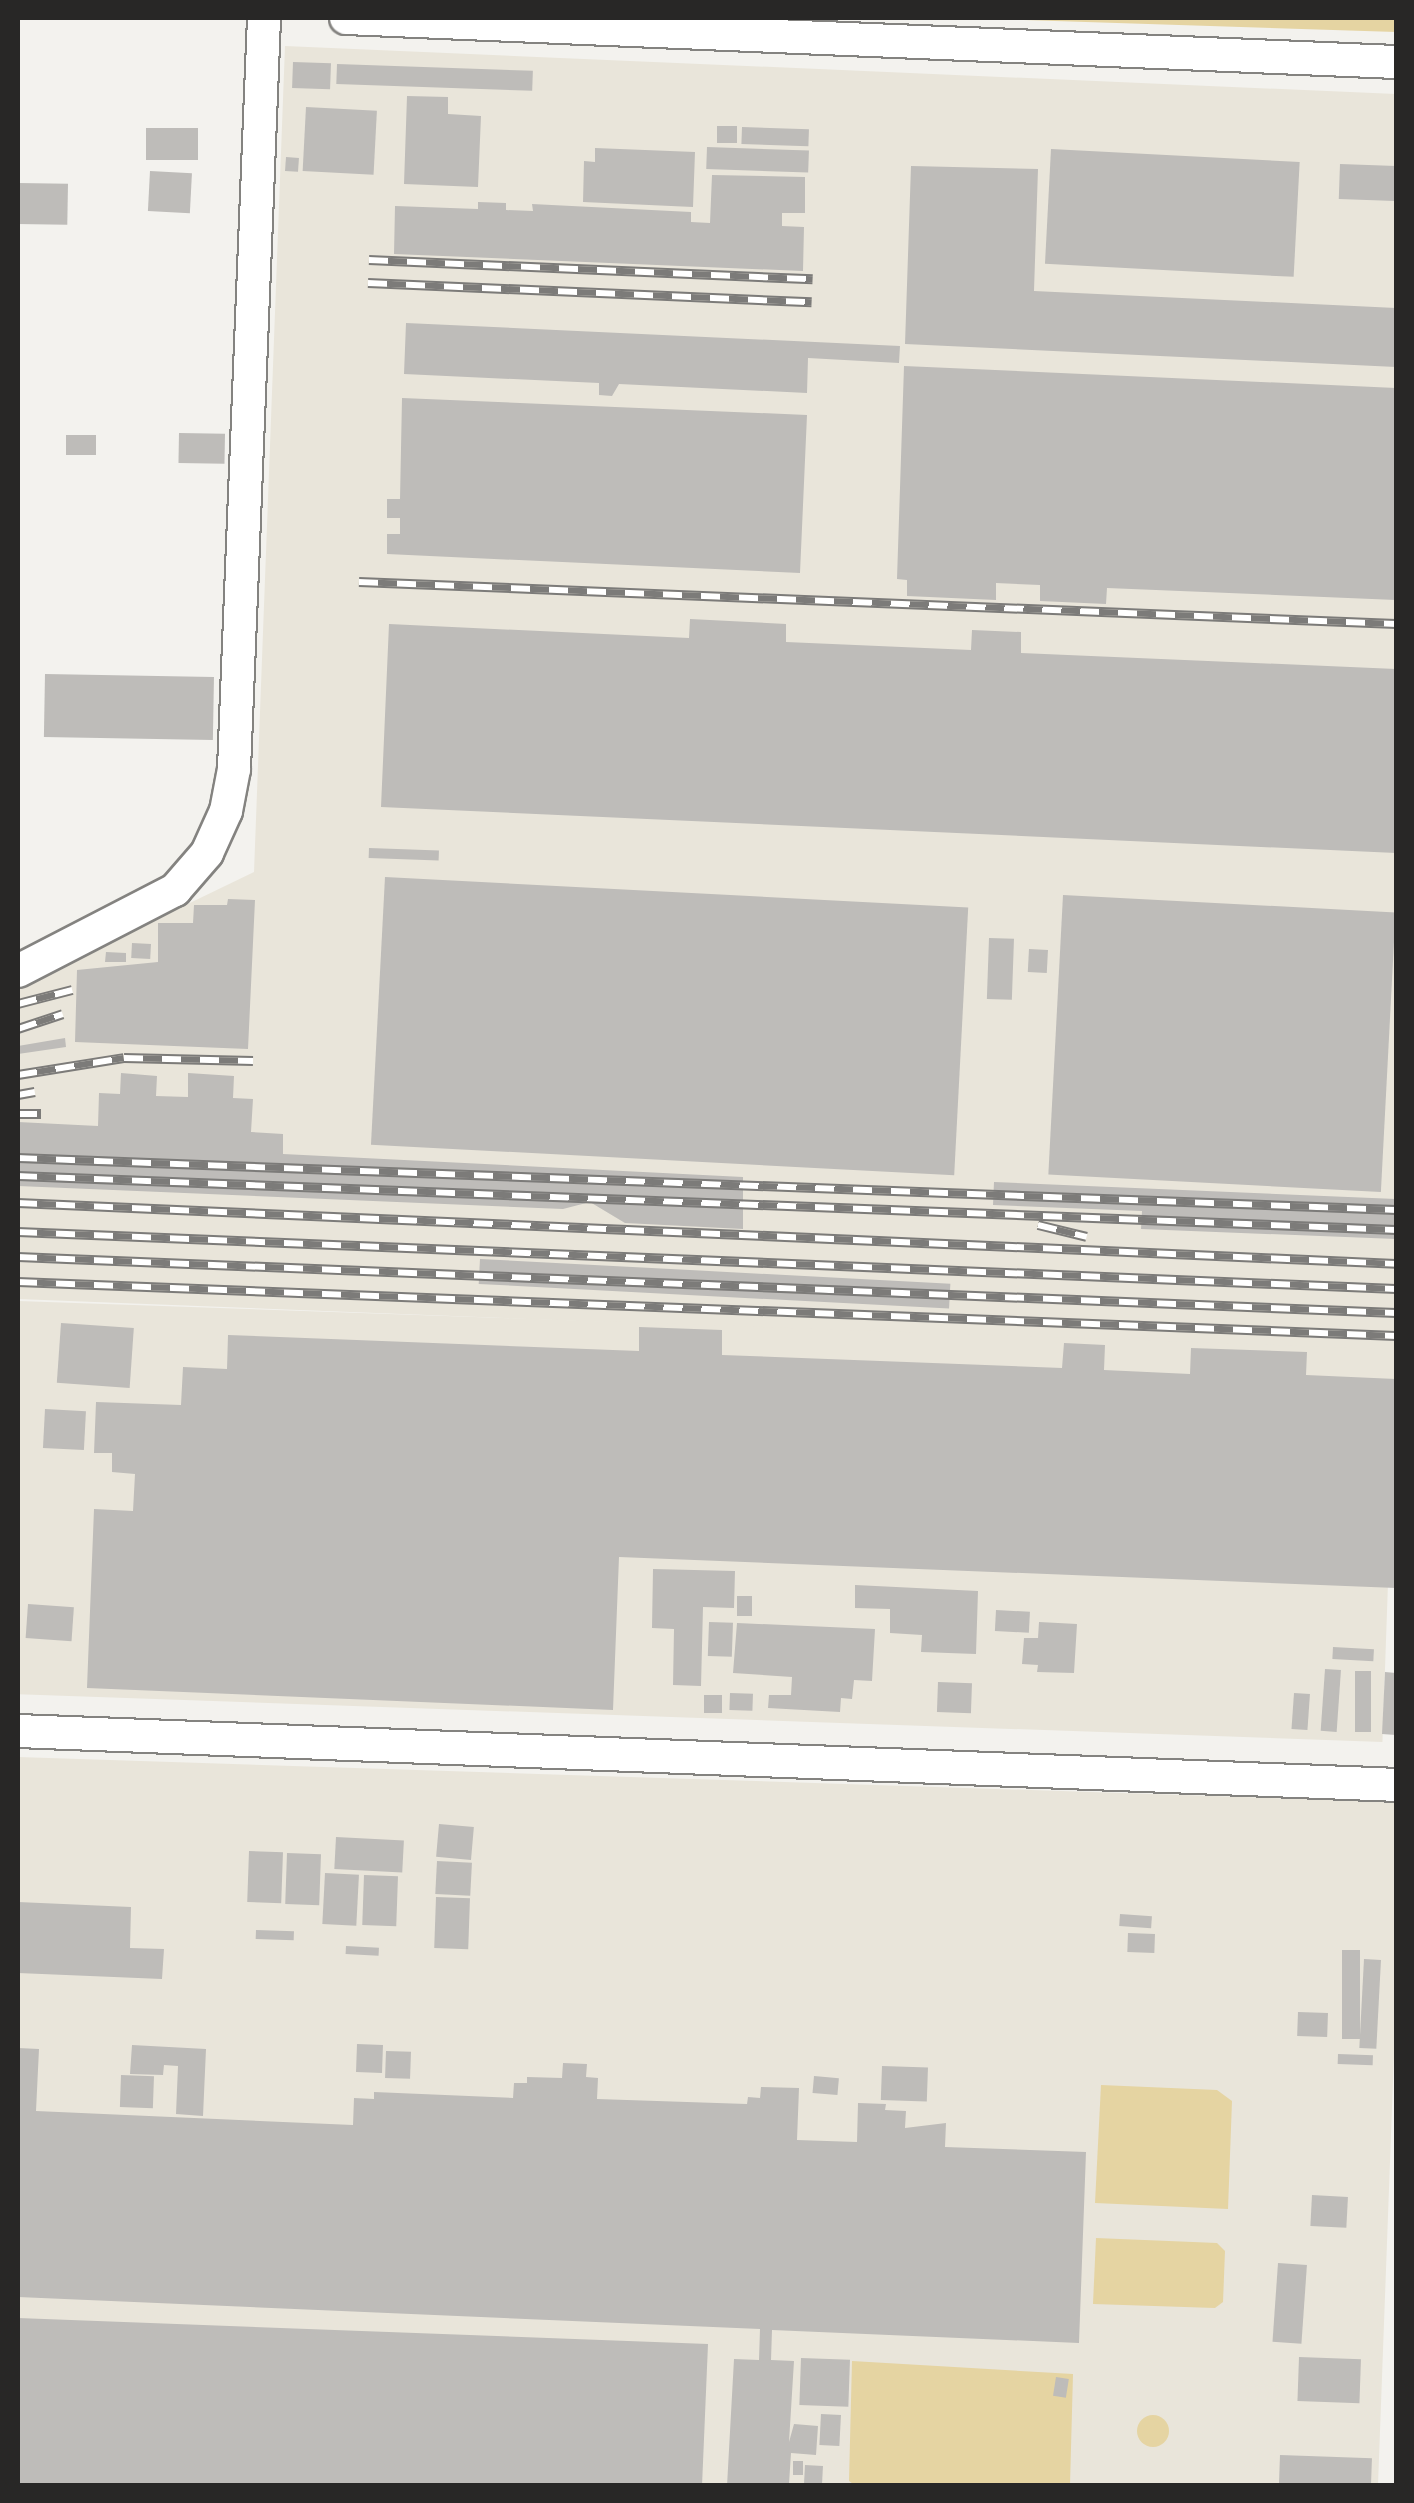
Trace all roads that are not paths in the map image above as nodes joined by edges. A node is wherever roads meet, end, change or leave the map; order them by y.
1 (264, 18) edge
2 (346, 18) edge
3 (1396, 62) edge
4 (18, 970) edge
5 (18, 1731) edge
6 (1396, 1785) edge

1 - 4 street
2 - 3 street
5 - 6 street

